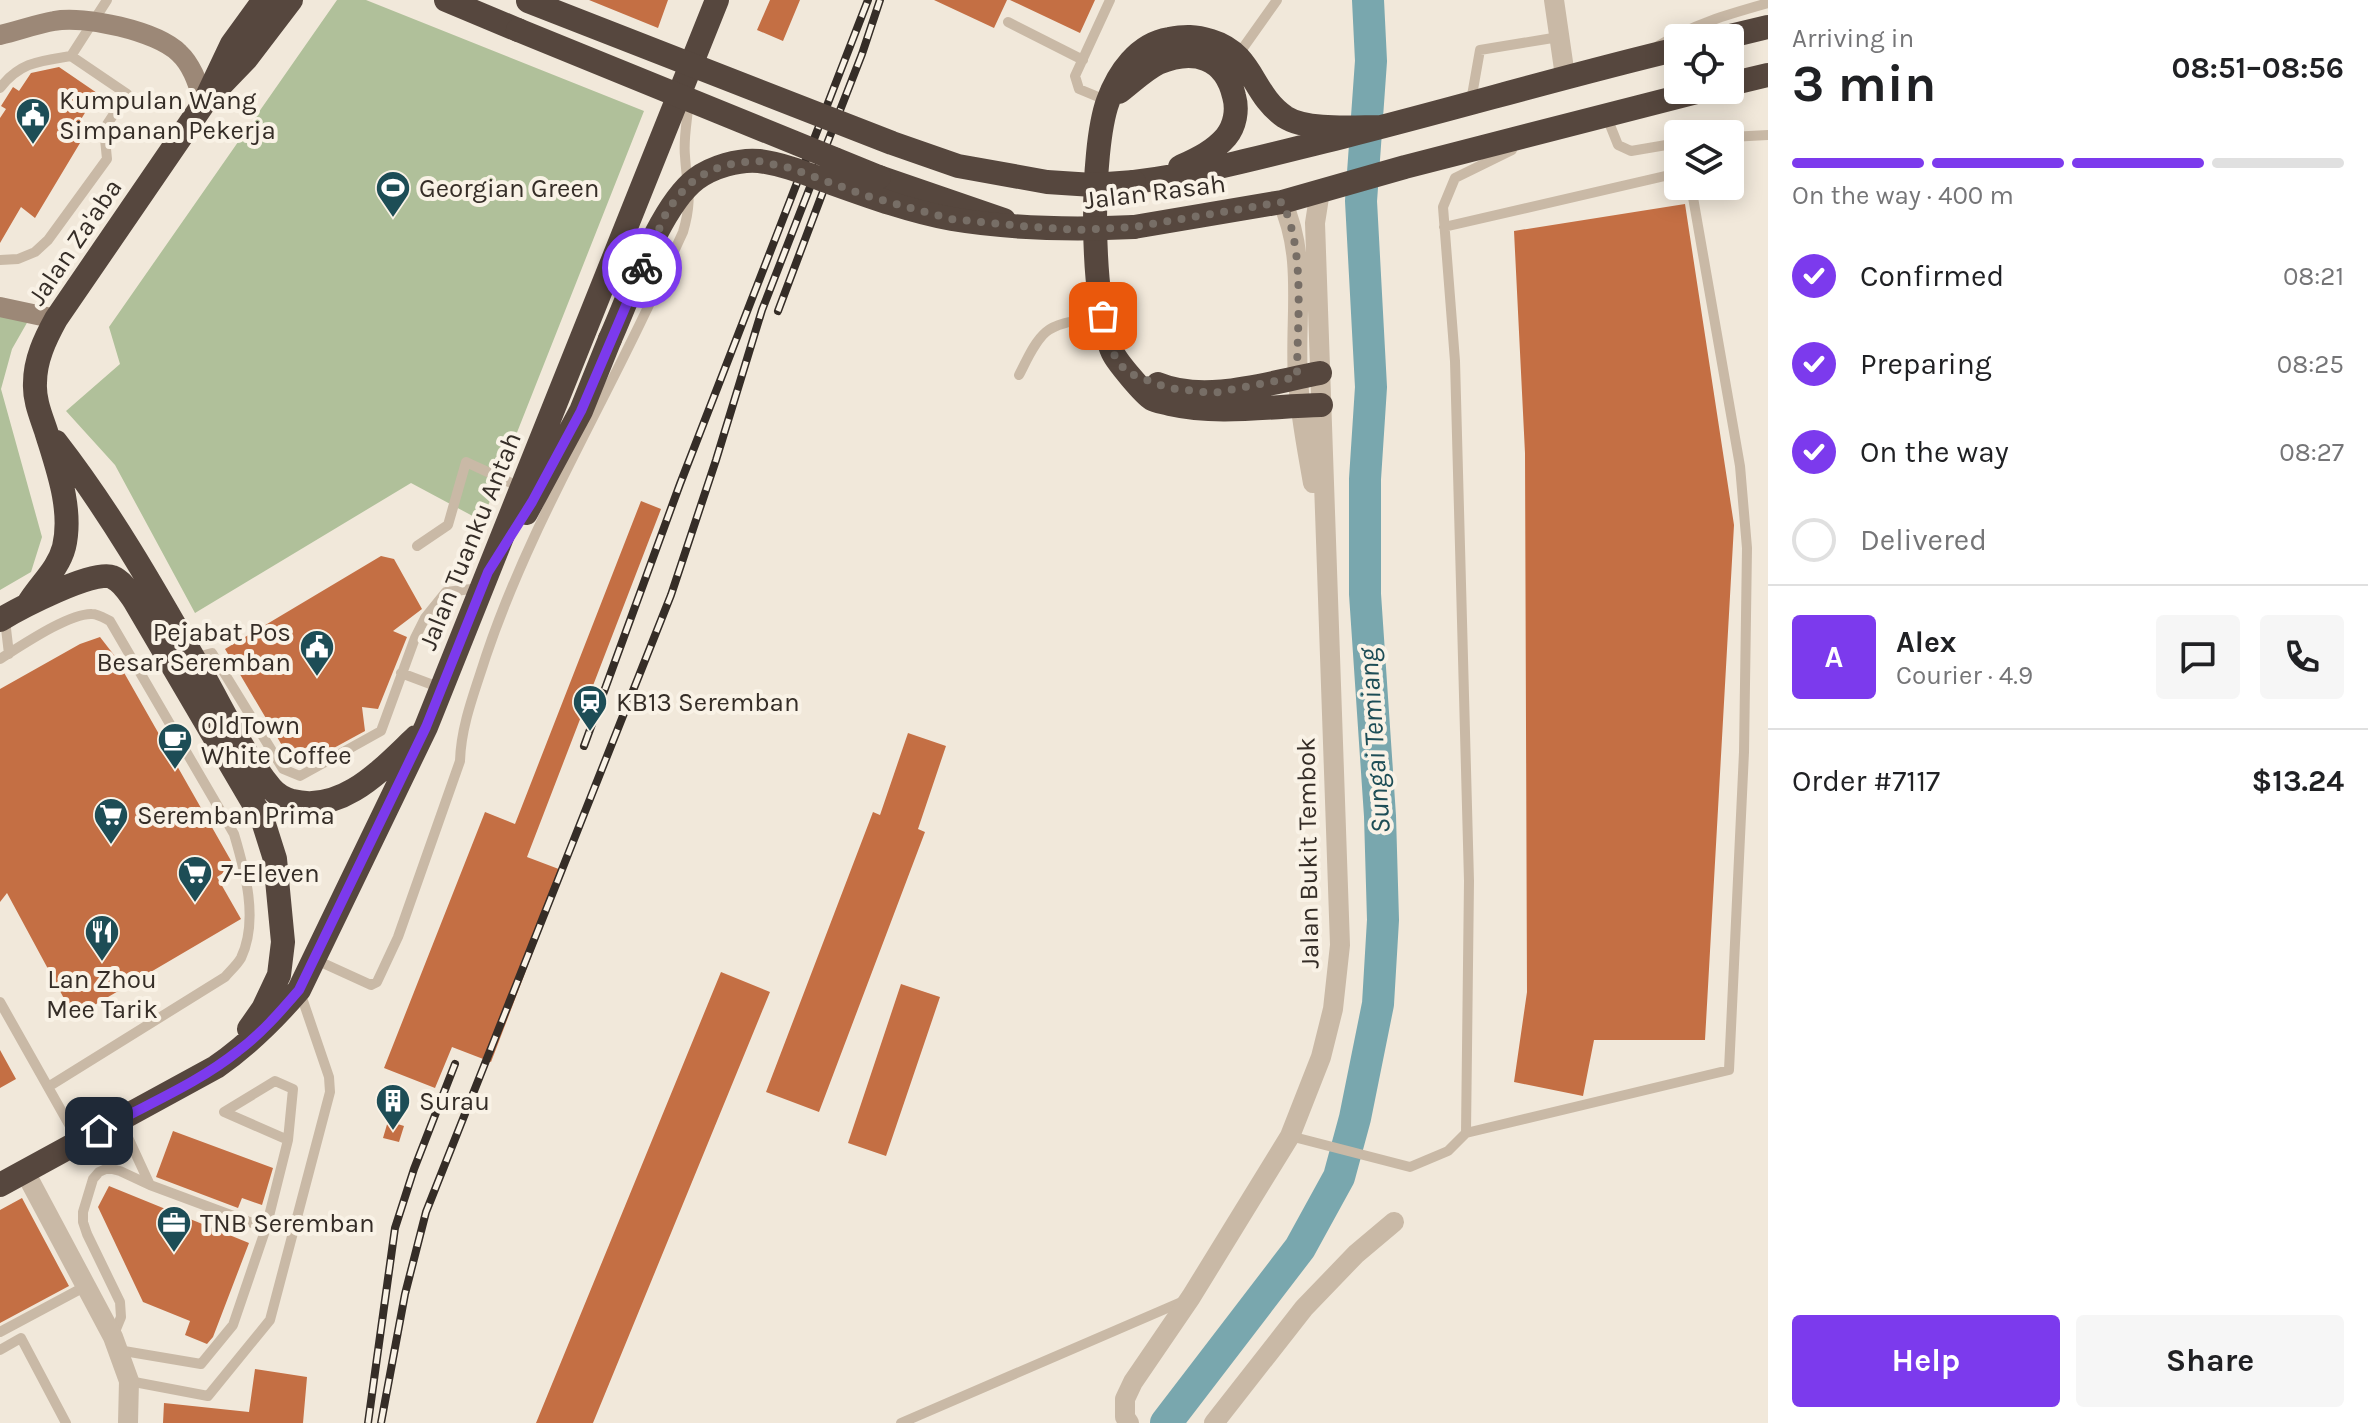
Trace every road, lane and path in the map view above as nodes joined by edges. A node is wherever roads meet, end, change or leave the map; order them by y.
1 (107, 0) edge
2 (264, 0) edge
3 (291, 0) edge
4 (446, 0) edge
5 (717, 0) edge
6 (1110, 0) edge
7 (1277, 0) edge
8 (1554, 0) edge
9 (527, 1) edge
10 (1768, 3) edge
11 (92, 22) junction
12 (1008, 22) dead end
13 (1768, 27) edge
14 (1744, 33) edge
15 (0, 35) edge
16 (1559, 37) junction
17 (699, 47) junction
18 (1664, 52) edge
19 (1238, 55) junction
20 (71, 56) junction
21 (1635, 59) junction
22 (1083, 60) junction
23 (1768, 75) edge
24 (1565, 76) junction
25 (1744, 81) edge
26 (0, 88) edge
27 (1664, 100) edge
28 (1108, 101) junction
29 (204, 103) junction
30 (1470, 103) junction
31 (1606, 115) junction
32 (1553, 129) junction
33 (1340, 132) junction
34 (1768, 135) edge
35 (1744, 136) edge
36 (1664, 145) edge
37 (1664, 176) edge
38 (1143, 181) junction
39 (1330, 188) junction
40 (1693, 200) edge
41 (1282, 202) junction
42 (1021, 226) junction
43 (1444, 227) junction
44 (0, 260) edge
45 (0, 307) edge
46 (1103, 316) junction
47 (56, 319) junction
48 (1126, 372) junction
49 (1019, 375) dead end
50 (1309, 375) junction
51 (1310, 405) junction
52 (45, 429) junction
53 (522, 488) junction
54 (417, 546) dead end
55 (485, 580) junction
56 (28, 604) junction
57 (2, 618) edge
58 (4, 656) edge
59 (193, 658) junction
60 (401, 673) junction
61 (441, 688) junction
62 (426, 727) junction
63 (314, 959) junction
64 (299, 990) junction
65 (0, 1002) edge
66 (216, 1067) junction
67 (48, 1087) junction
68 (120, 1120) junction
69 (1466, 1133) junction
70 (1290, 1136) junction
71 (288, 1140) junction
72 (79, 1142) junction
73 (25, 1172) junction
74 (0, 1185) edge
75 (150, 1185) junction
76 (1394, 1222) dead end
77 (266, 1228) junction
78 (86, 1286) junction
79 (1191, 1297) junction
80 (0, 1332) edge
81 (116, 1344) junction
82 (0, 1350) edge
83 (129, 1381) junction
84 (66, 1423) edge
85 (128, 1423) edge
86 (901, 1423) edge
87 (1129, 1423) edge
88 (1214, 1423) edge

1 - 11 lane
2 - 29 highway, Jalan Za'aba
3 - 29 highway, Jalan Za'aba
4 - 42 highway, Jalan Rasah, bridge
5 - 17 highway, Jalan Tuanku Antah
6 - 22 lane
7 - 19 lane
8 - 16 street
9 - 38 highway, Jalan Rasah, bridge
10 - 21 lane
11 - 15 street
11 - 20 lane
11 - 29 street
12 - 22 lane
13 - 14 highway
16 - 24 street
16 - 30 lane
17 - 53 highway, Jalan Tuanku Antah
17 - 63 lane
18 - 21 highway, Jalan Rasah
19 - 28 highway
19 - 33 highway
20 - 26 lane
20 - 44 lane
21 - 24 highway, Jalan Rasah
22 - 28 lane
23 - 25 highway
24 - 30 highway, Jalan Rasah
27 - 31 highway, Jalan Rasah
28 - 38 highway
28 - 46 highway
29 - 47 highway, Jalan Za'aba
30 - 33 highway, Jalan Rasah
31 - 32 highway, Jalan Rasah
31 - 36 lane
32 - 39 highway, Jalan Rasah
32 - 43 lane
33 - 38 highway, Jalan Rasah
34 - 35 lane
37 - 43 lane
39 - 41 highway, Jalan Rasah
39 - 50 street, Jalan Bukit Tembok
40 - 69 lane
41 - 42 highway, Jalan Rasah, bridge
41 - 50 street, Jalan Bukit Tembok
42 - 55 highway, bridge
43 - 69 lane
45 - 47 street
46 - 48 highway
46 - 49 lane
47 - 52 highway, Jalan Za'aba
48 - 50 highway
48 - 51 highway
50 - 51 street, Jalan Bukit Tembok
51 - 70 street, Jalan Bukit Tembok
52 - 56 highway, Jalan Za'aba
52 - 59 highway
53 - 54 lane
53 - 55 highway, Jalan Tuanku Antah
55 - 60 lane
55 - 61 highway, Jalan Tuanku Antah
56 - 57 highway
56 - 66 highway
57 - 58 lane
58 - 67 lane
59 - 60 lane
59 - 62 highway
60 - 61 lane
61 - 62 highway, Jalan Tuanku Antah
62 - 63 highway, Jalan Tuanku Antah
63 - 64 highway, Jalan Tuanku Antah
64 - 66 highway, Jalan Tuanku Antah
64 - 83 lane
65 - 67 lane
66 - 68 highway
67 - 72 lane
68 - 72 highway
68 - 75 lane
69 - 70 lane
70 - 79 street, Jalan Bukit Tembok
71 - 71 lane
71 - 77 lane
72 - 73 highway
73 - 74 highway
73 - 78 street
75 - 77 lane
75 - 81 lane
76 - 88 street
77 - 81 lane
78 - 80 lane
78 - 81 street
79 - 86 lane
79 - 87 street, Jalan Bukit Tembok
81 - 83 street
82 - 84 lane
83 - 85 street

